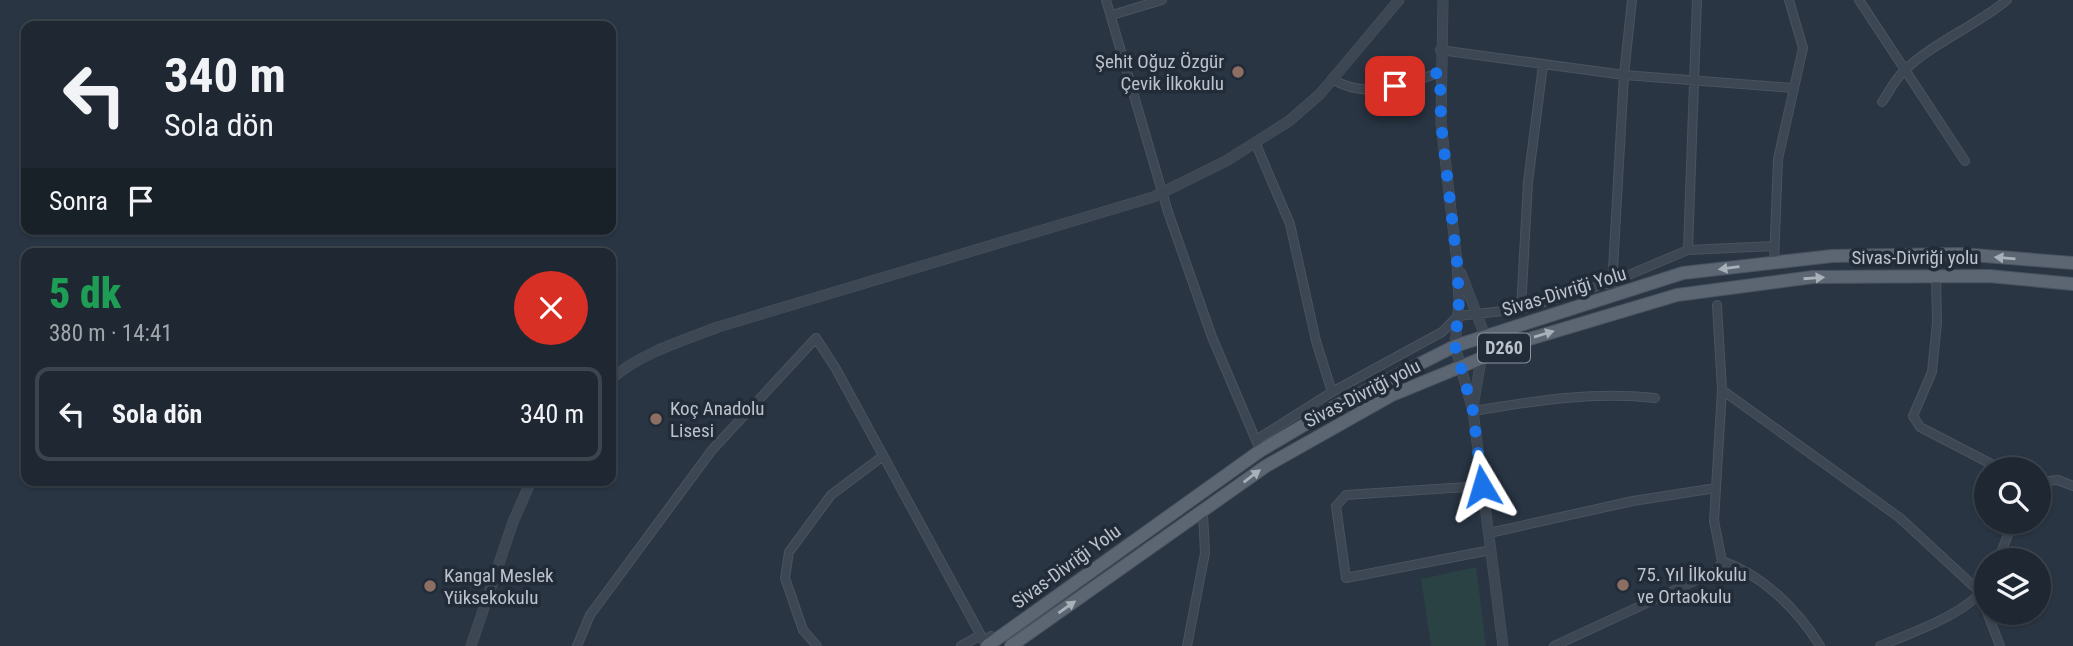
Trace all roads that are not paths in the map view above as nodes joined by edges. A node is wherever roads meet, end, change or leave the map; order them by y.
1 (1106, 0) edge
2 (1162, 0) edge
3 (1399, 0) edge
4 (1443, 0) edge
5 (1632, 0) edge
6 (1697, 0) edge
7 (1789, 0) edge
8 (1859, 0) edge
9 (2007, 0) edge
10 (1112, 15) junction
11 (1440, 50) junction
12 (1543, 65) junction
13 (1903, 71) junction
14 (1440, 72) junction
15 (1624, 75) junction
16 (1332, 79) junction
17 (1695, 81) junction
18 (1793, 88) junction
19 (1882, 102) dead end
20 (1255, 142) junction
21 (1965, 161) dead end
22 (1164, 192) junction
23 (1774, 246) junction
24 (1688, 250) junction
25 (1457, 262) junction
26 (1774, 263) junction
27 (2073, 263) edge
28 (1936, 274) junction
29 (1612, 282) junction
30 (2073, 284) edge
31 (1611, 297) junction
32 (1717, 305) dead end
33 (1521, 309) junction
34 (1458, 316) junction
35 (1477, 316) junction
36 (1485, 336) junction
37 (1455, 346) junction
38 (1482, 358) junction
39 (1462, 366) junction
40 (616, 375) edge
41 (1722, 390) junction
42 (1332, 392) junction
43 (1655, 398) dead end
44 (1473, 411) junction
45 (1258, 446) junction
46 (883, 456) junction
47 (1978, 457) edge
48 (2051, 481) edge
49 (529, 486) edge
50 (1482, 486) junction
51 (2073, 486) edge
52 (1716, 488) junction
53 (1203, 513) junction
54 (1489, 533) junction
55 (1491, 550) junction
56 (1722, 561) junction
57 (1974, 587) edge
58 (1974, 599) edge
59 (1992, 625) edge
60 (984, 640) edge
61 (471, 646) edge
62 (577, 646) edge
63 (817, 646) edge
64 (961, 646) edge
65 (1011, 646) edge
66 (1187, 646) edge
67 (1503, 646) edge
68 (1555, 646) edge
69 (1820, 646) edge
70 (1880, 646) edge
71 (2000, 646) edge

1 - 10 street
2 - 10 street
3 - 16 street
4 - 11 street
5 - 15 street
6 - 17 street
7 - 18 street
8 - 13 street
9 - 13 street
10 - 22 street
11 - 12 street
11 - 14 street
12 - 15 street
12 - 33 street
13 - 19 street
13 - 21 street
14 - 16 street
14 - 25 street
15 - 17 street
15 - 29 street
16 - 20 street
17 - 18 street
17 - 24 street
18 - 23 street
20 - 22 street
20 - 42 street
22 - 40 street
22 - 45 street
23 - 24 street
23 - 26 street
24 - 29 street
25 - 34 street
25 - 35 street
27 -> 26 main road, Sivas-Divriği Yolu / D260
26 -> 31 main road, Sivas-Divriği Yolu / D260
28 - 30 main road, Sivas-Divriği yolu / D260
38 -> 28 main road, Sivas-Divriği yolu / D260
28 - 47 street
29 - 31 street
29 - 33 street
31 - 36 main road, Sivas-Divriği Yolu / D260
32 - 41 street
33 - 35 street
34 - 35 street
34 - 37 street
34 - 42 street
35 - 36 street
36 - 37 main road, Sivas-Divriği Yolu / D260
36 - 38 street
37 - 39 street
37 - 45 main road, Sivas-Divriği Yolu / D260
38 - 39 main road, Sivas-Divriği yolu / D260
38 - 44 street
39 - 44 street
53 -> 39 main road, Sivas-Divriği yolu / D260
41 - 52 street
41 - 57 street
42 - 45 street
43 - 44 street
44 - 50 street
45 - 60 main road, Sivas-Divriği Yolu / D260
46 - 60 street
46 - 62 street
46 - 63 street
48 - 51 street
49 - 61 street
50 - 54 street
50 - 55 street
52 - 54 street
52 - 56 street
65 -> 53 main road, Sivas-Divriği yolu / D260
53 - 66 street
54 - 55 street
55 - 67 street
56 - 68 street
56 - 69 street
58 - 70 street
59 - 71 street
60 - 64 street

